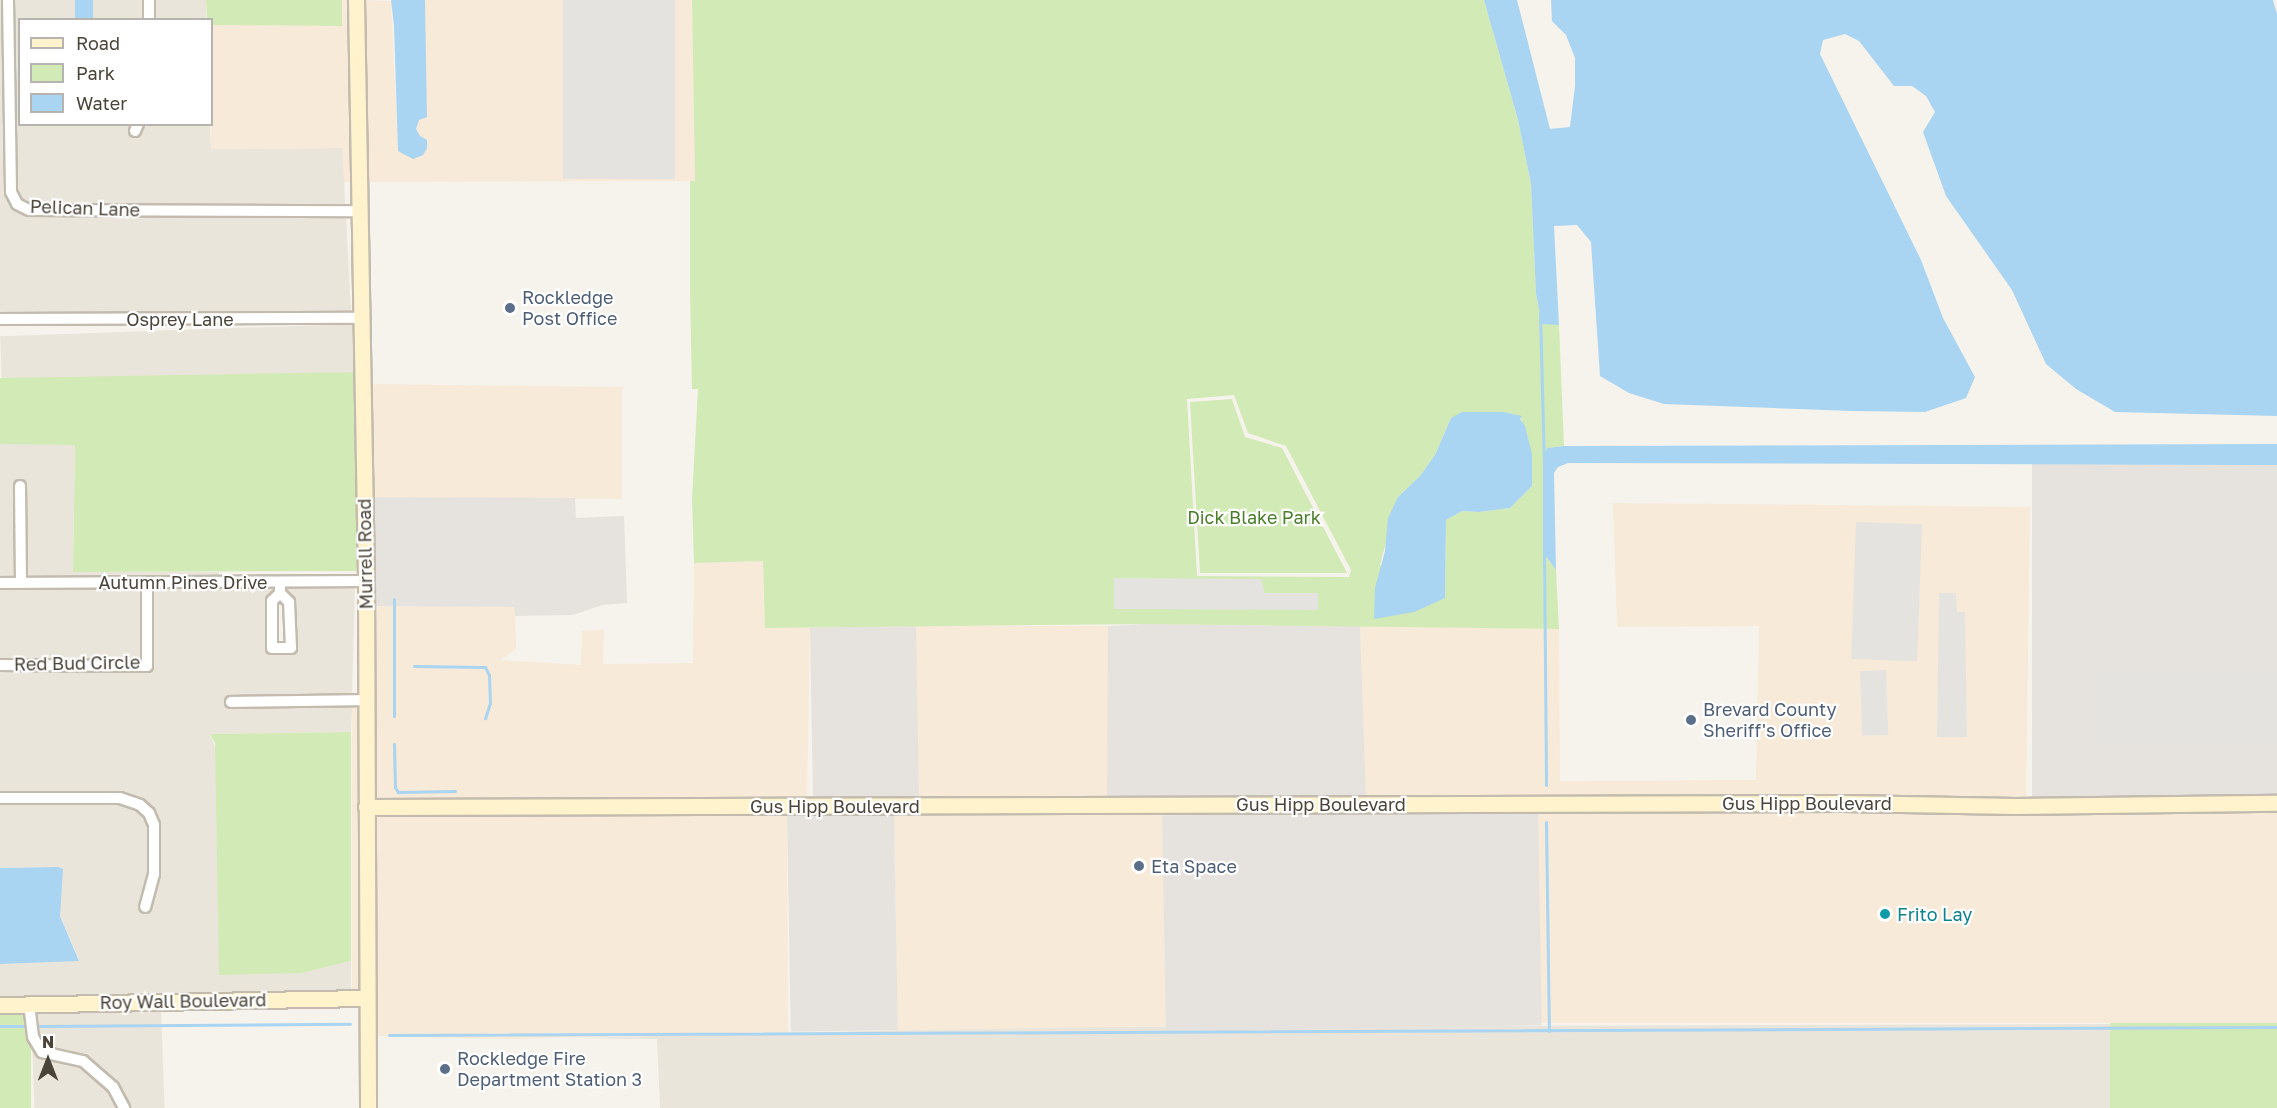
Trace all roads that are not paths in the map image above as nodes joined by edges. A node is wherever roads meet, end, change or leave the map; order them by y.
1 (8, 0) edge
2 (149, 0) edge
3 (356, 0) edge
4 (149, 18) edge
5 (360, 211) junction
6 (360, 318) junction
7 (0, 319) edge
8 (20, 486) dead end
9 (366, 581) junction
10 (0, 583) edge
11 (21, 583) junction
12 (147, 583) junction
13 (280, 587) junction
14 (0, 665) edge
15 (367, 700) junction
16 (231, 702) dead end
17 (0, 798) edge
18 (2277, 803) edge
19 (366, 807) junction
20 (145, 907) dead end
21 (367, 998) junction
22 (29, 1004) junction
23 (0, 1005) edge
24 (124, 1107) edge
25 (368, 1108) edge

1 - 5 street, Pelican Lane
2 - 4 street
3 - 5 street, Murrell Road
5 - 6 street, Murrell Road
6 - 7 street, Osprey Lane
6 - 9 street, Murrell Road
8 - 11 street
9 - 13 street, Autumn Pines Drive
9 - 15 street, Murrell Road
10 - 11 street, Autumn Pines Drive
11 - 12 street, Autumn Pines Drive
12 - 13 street, Autumn Pines Drive
12 - 14 street, Red Bud Circle
13 - 13 street
15 - 16 street
15 - 19 street, Murrell Road
17 - 20 street
18 - 19 street, Gus Hipp Boulevard
19 - 21 street, Murrell Road
21 - 22 street, Roy Wall Boulevard
21 - 25 street, Murrell Road
22 - 23 street, Roy Wall Boulevard
22 - 24 street

